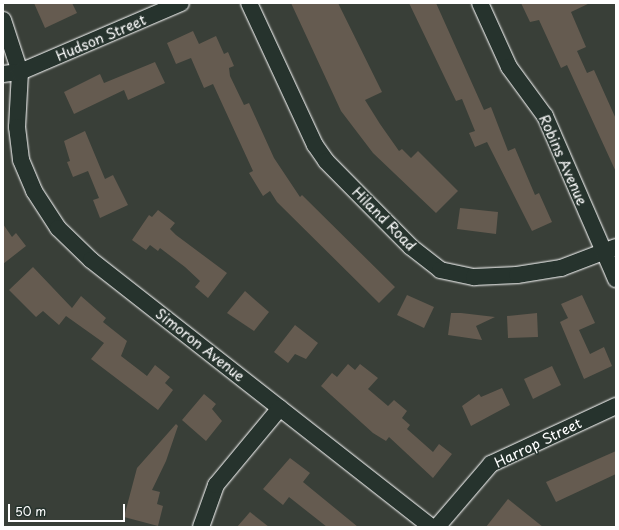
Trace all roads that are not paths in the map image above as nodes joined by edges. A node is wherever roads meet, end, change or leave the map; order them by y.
1 (181, 3) edge
2 (249, 3) edge
3 (480, 3) edge
4 (3, 20) edge
5 (20, 72) junction
6 (3, 74) edge
7 (610, 250) edge
8 (616, 279) edge
9 (616, 406) edge
10 (280, 408) junction
11 (201, 527) edge
12 (432, 527) edge
13 (437, 527) edge

1 - 5 street, Hudson Street
2 - 7 street, Hiland Road
3 - 7 street, Robins Avenue
4 - 5 street
5 - 6 street, Hudson Street
5 - 10 street, Simoron Avenue
7 - 8 street, Robins Avenue
9 - 13 street, Harrop Street
10 - 11 street
10 - 12 street, Simoron Avenue

